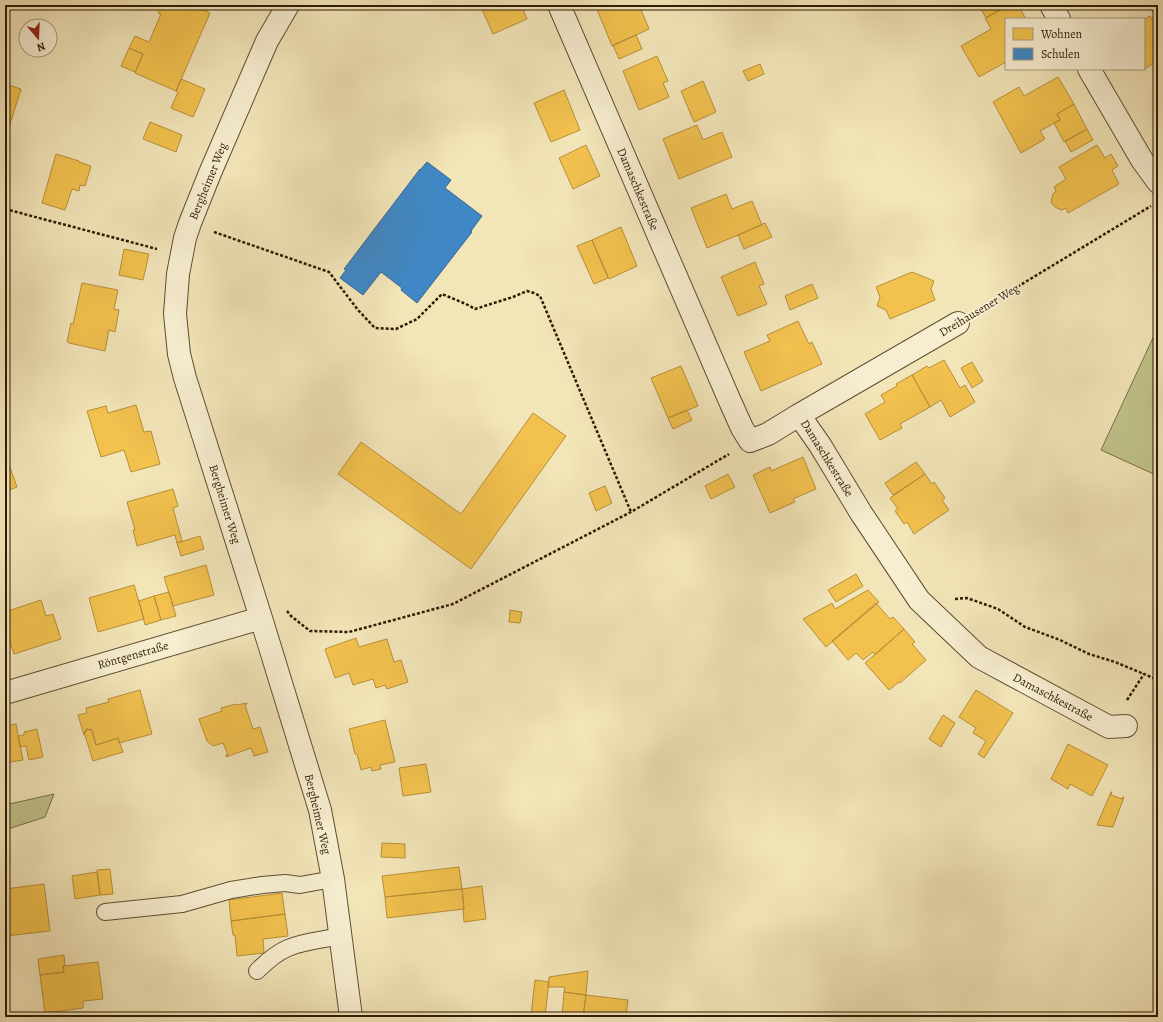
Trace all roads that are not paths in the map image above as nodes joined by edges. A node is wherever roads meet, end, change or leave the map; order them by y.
1 (288, 5) edge
2 (559, 5) edge
3 (1051, 5) edge
4 (1058, 18) edge
5 (1090, 70) edge
6 (1158, 182) edge
7 (958, 323) road end
8 (799, 415) junction
9 (262, 618) junction
10 (5, 693) edge
11 (1117, 726) road end
12 (332, 879) junction
13 (105, 912) dead end
14 (340, 936) junction
15 (257, 970) dead end
16 (351, 1017) edge

1 - 9 street, Bergheimer Weg
2 - 8 street, Damaschkestraße
3 - 4 street
5 - 6 street
7 - 8 street, Dreihausener Weg
8 - 11 street, Damaschkestraße
9 - 10 street, Röntgenstraße
9 - 12 street, Bergheimer Weg
12 - 13 lane
12 - 14 street, Bergheimer Weg
14 - 15 lane
14 - 16 street, Bergheimer Weg

